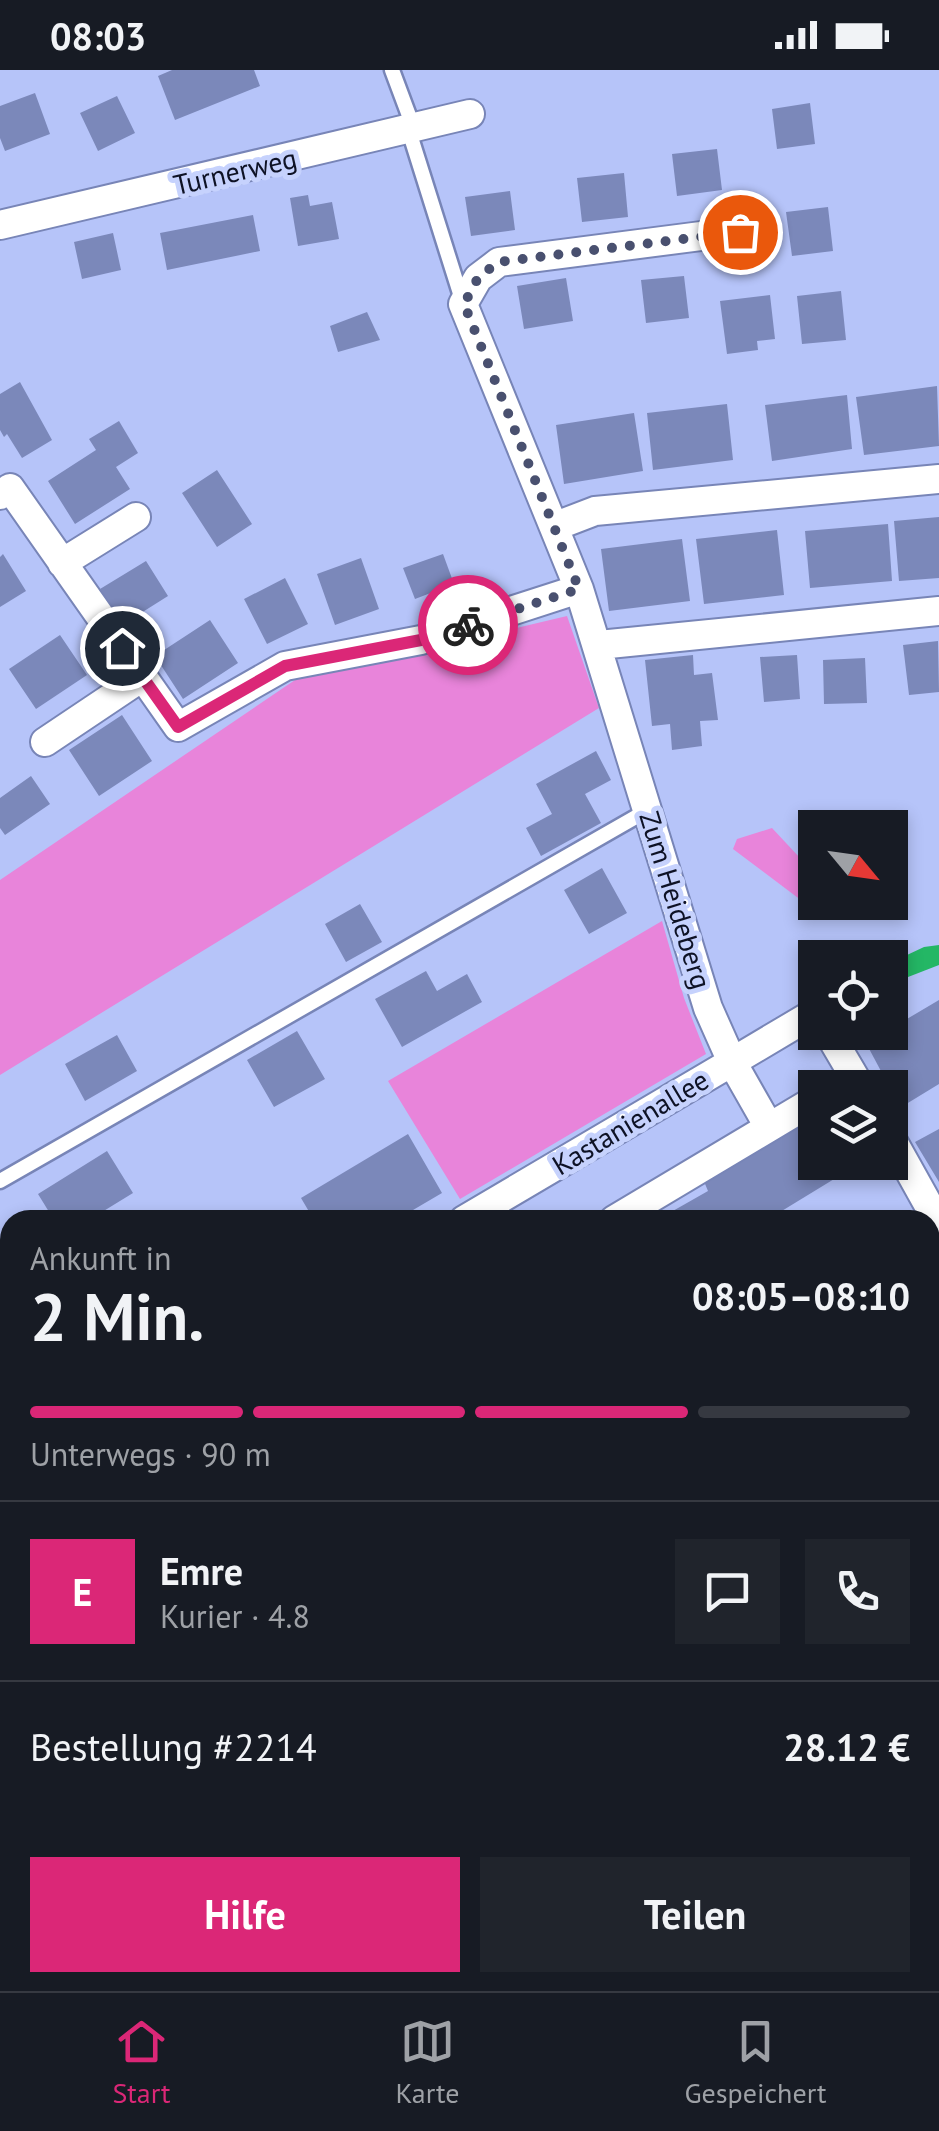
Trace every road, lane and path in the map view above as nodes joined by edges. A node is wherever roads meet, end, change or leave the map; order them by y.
1 (392, 70) edge
2 (470, 114) dead end
3 (412, 130) junction
4 (0, 225) edge
5 (740, 232) dead end
6 (464, 304) junction
7 (939, 479) edge
8 (0, 495) edge
9 (136, 517) dead end
10 (556, 526) junction
11 (62, 563) junction
12 (579, 589) junction
13 (939, 610) edge
14 (598, 644) junction
15 (142, 677) junction
16 (45, 742) dead end
17 (649, 809) junction
18 (798, 1023) edge
19 (732, 1062) junction
20 (798, 1109) edge
21 (768, 1126) junction
22 (908, 1168) edge
23 (0, 1181) edge
24 (481, 1210) edge
25 (630, 1210) edge
26 (931, 1210) edge

1 - 3 lane
2 - 3 street, Turnerweg
3 - 4 street, Turnerweg
3 - 6 lane
5 - 6 street
6 - 10 street, Zum Heideberg
7 - 10 street
8 - 11 street
9 - 11 street
10 - 12 street, Zum Heideberg
11 - 15 street
12 - 14 street, Zum Heideberg
12 - 15 street
13 - 14 street
14 - 17 street, Zum Heideberg
15 - 16 street
17 - 19 street, Zum Heideberg
17 - 23 lane
18 - 19 street
19 - 21 street, Kastanienallee
19 - 24 street, Kastanienallee
20 - 21 street
21 - 25 street
22 - 26 street

